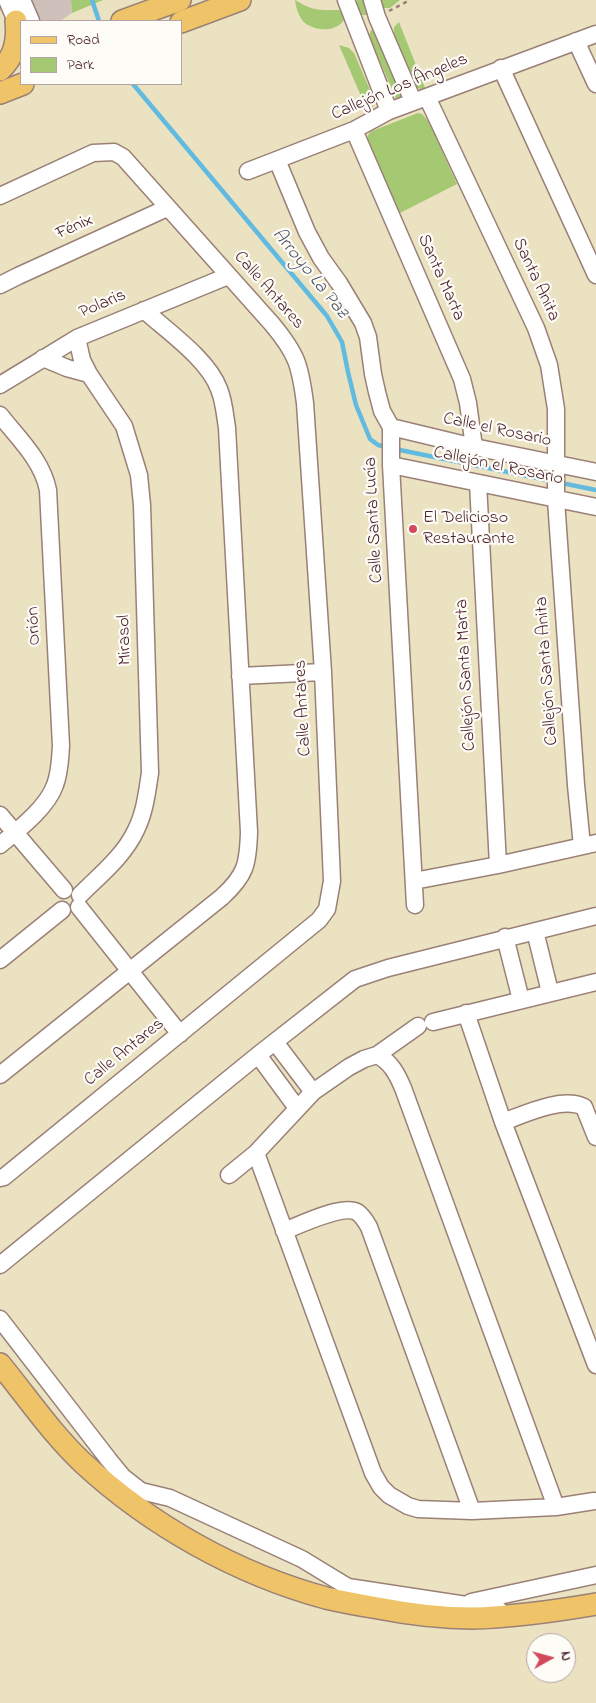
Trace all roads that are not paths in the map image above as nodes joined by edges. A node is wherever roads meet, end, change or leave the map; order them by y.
1 (7, 0) edge
2 (22, 0) edge
3 (180, 0) edge
4 (240, 0) edge
5 (346, 0) edge
6 (372, 0) edge
7 (377, 17) junction
8 (20, 20) edge
9 (23, 20) edge
10 (125, 20) edge
11 (182, 22) edge
12 (357, 26) junction
13 (20, 33) edge
14 (596, 34) edge
15 (576, 41) junction
16 (20, 61) edge
17 (501, 68) junction
18 (0, 70) edge
19 (20, 72) edge
20 (0, 81) edge
21 (596, 84) edge
22 (21, 85) edge
23 (0, 94) edge
24 (420, 99) junction
25 (389, 111) junction
26 (354, 130) junction
27 (276, 160) junction
28 (248, 171) dead end
29 (0, 196) edge
30 (167, 208) junction
31 (596, 275) edge
32 (228, 276) junction
33 (0, 285) edge
34 (144, 310) junction
35 (77, 338) junction
36 (43, 358) junction
37 (89, 374) junction
38 (0, 385) edge
39 (0, 415) edge
40 (391, 429) junction
41 (474, 448) junction
42 (391, 462) junction
43 (555, 466) junction
44 (596, 472) edge
45 (478, 483) junction
46 (556, 496) junction
47 (596, 507) edge
48 (323, 672) junction
49 (240, 676) junction
50 (0, 815) edge
51 (14, 834) junction
52 (589, 844) edge
53 (0, 845) edge
54 (498, 865) junction
55 (414, 880) junction
56 (74, 904) junction
57 (414, 904) dead end
58 (596, 916) edge
59 (535, 931) junction
60 (505, 938) junction
61 (0, 960) edge
62 (129, 971) junction
63 (596, 982) edge
64 (550, 992) junction
65 (521, 1000) junction
66 (466, 1012) junction
67 (180, 1034) junction
68 (275, 1042) junction
69 (258, 1055) junction
70 (377, 1055) junction
71 (0, 1075) edge
72 (313, 1092) junction
73 (297, 1108) junction
74 (503, 1122) junction
75 (596, 1137) edge
76 (256, 1153) junction
77 (229, 1175) dead end
78 (0, 1178) edge
79 (284, 1231) junction
80 (0, 1265) edge
81 (0, 1319) edge
82 (0, 1365) edge
83 (596, 1365) edge
84 (594, 1500) dead end
85 (556, 1507) junction
86 (472, 1511) junction
87 (596, 1576) edge
88 (461, 1604) junction
89 (596, 1604) edge
90 (524, 1614) junction

1 - 8 street
2 - 9 street
3 - 10 main road
4 - 11 main road
5 - 12 street
6 - 7 street, Santa Anita
7 - 12 street
7 - 24 street, Santa Anita
12 - 25 street
13 - 18 main road
14 - 15 street, Callejón Los Ángeles
15 - 17 street, Callejón Los Ángeles
15 - 21 street
16 - 18 main road
17 - 24 street, Callejón Los Ángeles
17 - 31 street
19 - 20 main road
22 - 23 main road
24 - 25 street, Callejón Los Ángeles
24 - 43 street, Santa Anita
25 - 26 street, Callejón Los Ángeles
26 - 27 street, Callejón Los Ángeles
26 - 41 street, Santa Marta
27 - 28 street, Callejón Los Ángeles
27 - 40 street, Calle Santa Lucía
29 - 30 street, Calle Antares
30 - 32 street, Calle Antares
30 - 33 street, Fénix
32 - 34 street, Polaris
32 - 48 street, Calle Antares
34 - 35 street, Polaris
34 - 49 street
35 - 36 street, Polaris
35 - 37 street, Mirasol
36 - 37 street
36 - 38 street, Polaris
37 - 56 street, Mirasol
39 - 51 street, Orión
40 - 41 street, Calle el Rosario
40 - 42 street, Calle Santa Lucía
41 - 43 street, Calle el Rosario
42 - 45 street, Callejón el Rosario
42 - 55 street, Calle Santa Lucía
43 - 44 street, Calle el Rosario
43 - 46 street, Santa Anita
45 - 46 street, Callejón el Rosario
45 - 54 street, Callejón Santa Marta
46 - 47 street, Callejón el Rosario
46 - 52 street, Callejón Santa Anita
48 - 49 street
48 - 67 street, Calle Antares
49 - 62 street
50 - 51 street
51 - 53 street, Orión
51 - 56 street
52 - 54 street
54 - 55 street
55 - 57 street, Calle Santa Lucía
56 - 61 street, Mirasol
56 - 62 street
58 - 59 street
59 - 60 street
59 - 64 street
60 - 65 street
60 - 68 street
62 - 67 street
62 - 71 street
63 - 64 street
64 - 65 street
65 - 66 street
66 - 70 street
66 - 74 street
67 - 78 street, Calle Antares
68 - 69 street
68 - 72 street
69 - 73 street
69 - 80 street
70 - 72 street
70 - 85 street
72 - 73 street
73 - 76 street
74 - 75 street
74 - 83 street
76 - 77 street
76 - 79 street
79 - 86 street
79 - 86 street
81 - 88 street
82 - 90 main road
84 - 85 street
85 - 86 street
87 - 88 street
88 - 90 street
89 - 90 main road

